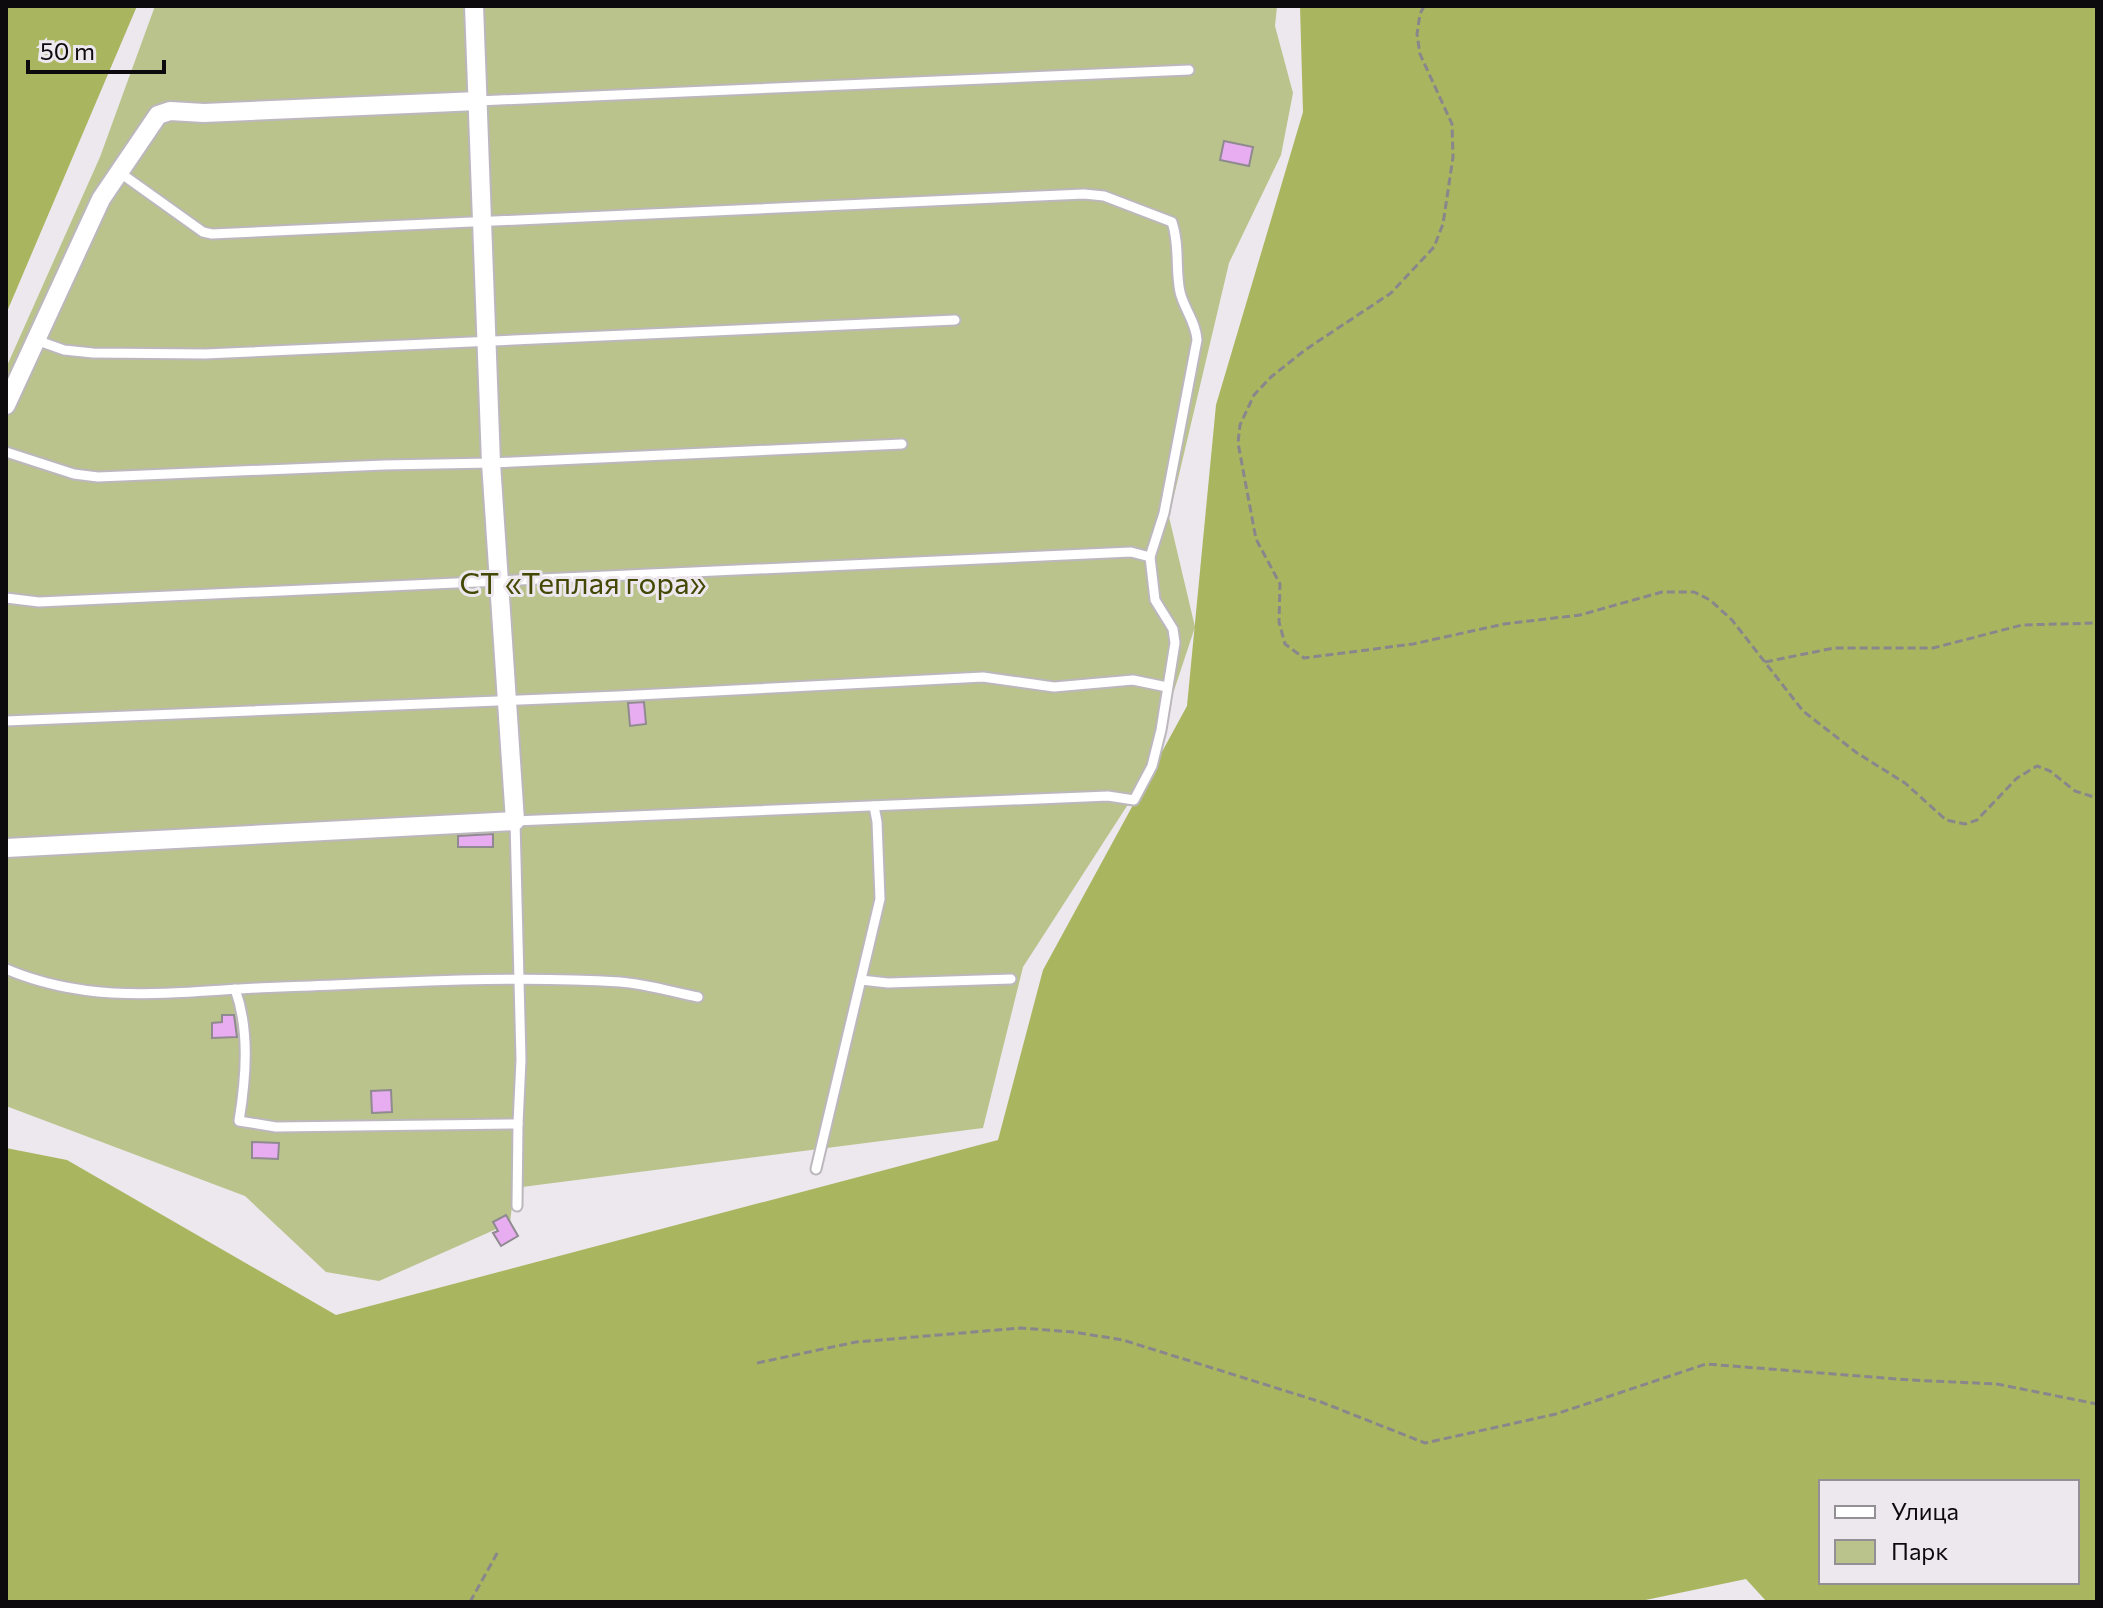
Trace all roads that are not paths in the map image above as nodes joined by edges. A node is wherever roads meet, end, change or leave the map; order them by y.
1 (474, 6) edge
2 (1189, 70) dead end
3 (478, 101) junction
4 (119, 172) junction
5 (484, 222) junction
6 (955, 320) dead end
7 (36, 340) junction
8 (488, 342) junction
9 (6, 405) edge
10 (902, 444) dead end
11 (6, 452) edge
12 (491, 463) junction
13 (1150, 557) junction
14 (499, 578) junction
15 (6, 598) edge
16 (1167, 687) junction
17 (507, 699) junction
18 (6, 721) edge
19 (874, 806) junction
20 (515, 821) junction
21 (6, 848) edge
22 (6, 969) edge
23 (1011, 979) dead end
24 (518, 980) junction
25 (861, 980) junction
26 (235, 989) junction
27 (698, 997) dead end
28 (518, 1124) junction
29 (816, 1169) dead end
30 (517, 1206) dead end

1 - 3 street
2 - 3 lane
3 - 4 street
3 - 5 street
4 - 5 lane
4 - 7 street
5 - 8 street
5 - 13 lane
6 - 8 lane
7 - 8 lane
7 - 9 street
8 - 12 street
10 - 12 lane
11 - 12 lane
12 - 14 street
13 - 14 lane
13 - 16 lane
14 - 15 lane
14 - 17 street
16 - 17 lane
16 - 19 lane
17 - 18 lane
17 - 20 street
19 - 20 lane
19 - 25 lane
20 - 21 street
20 - 24 lane
22 - 26 lane
23 - 25 lane
24 - 26 lane
24 - 27 lane
24 - 28 lane
25 - 29 lane
26 - 28 lane
28 - 30 lane

